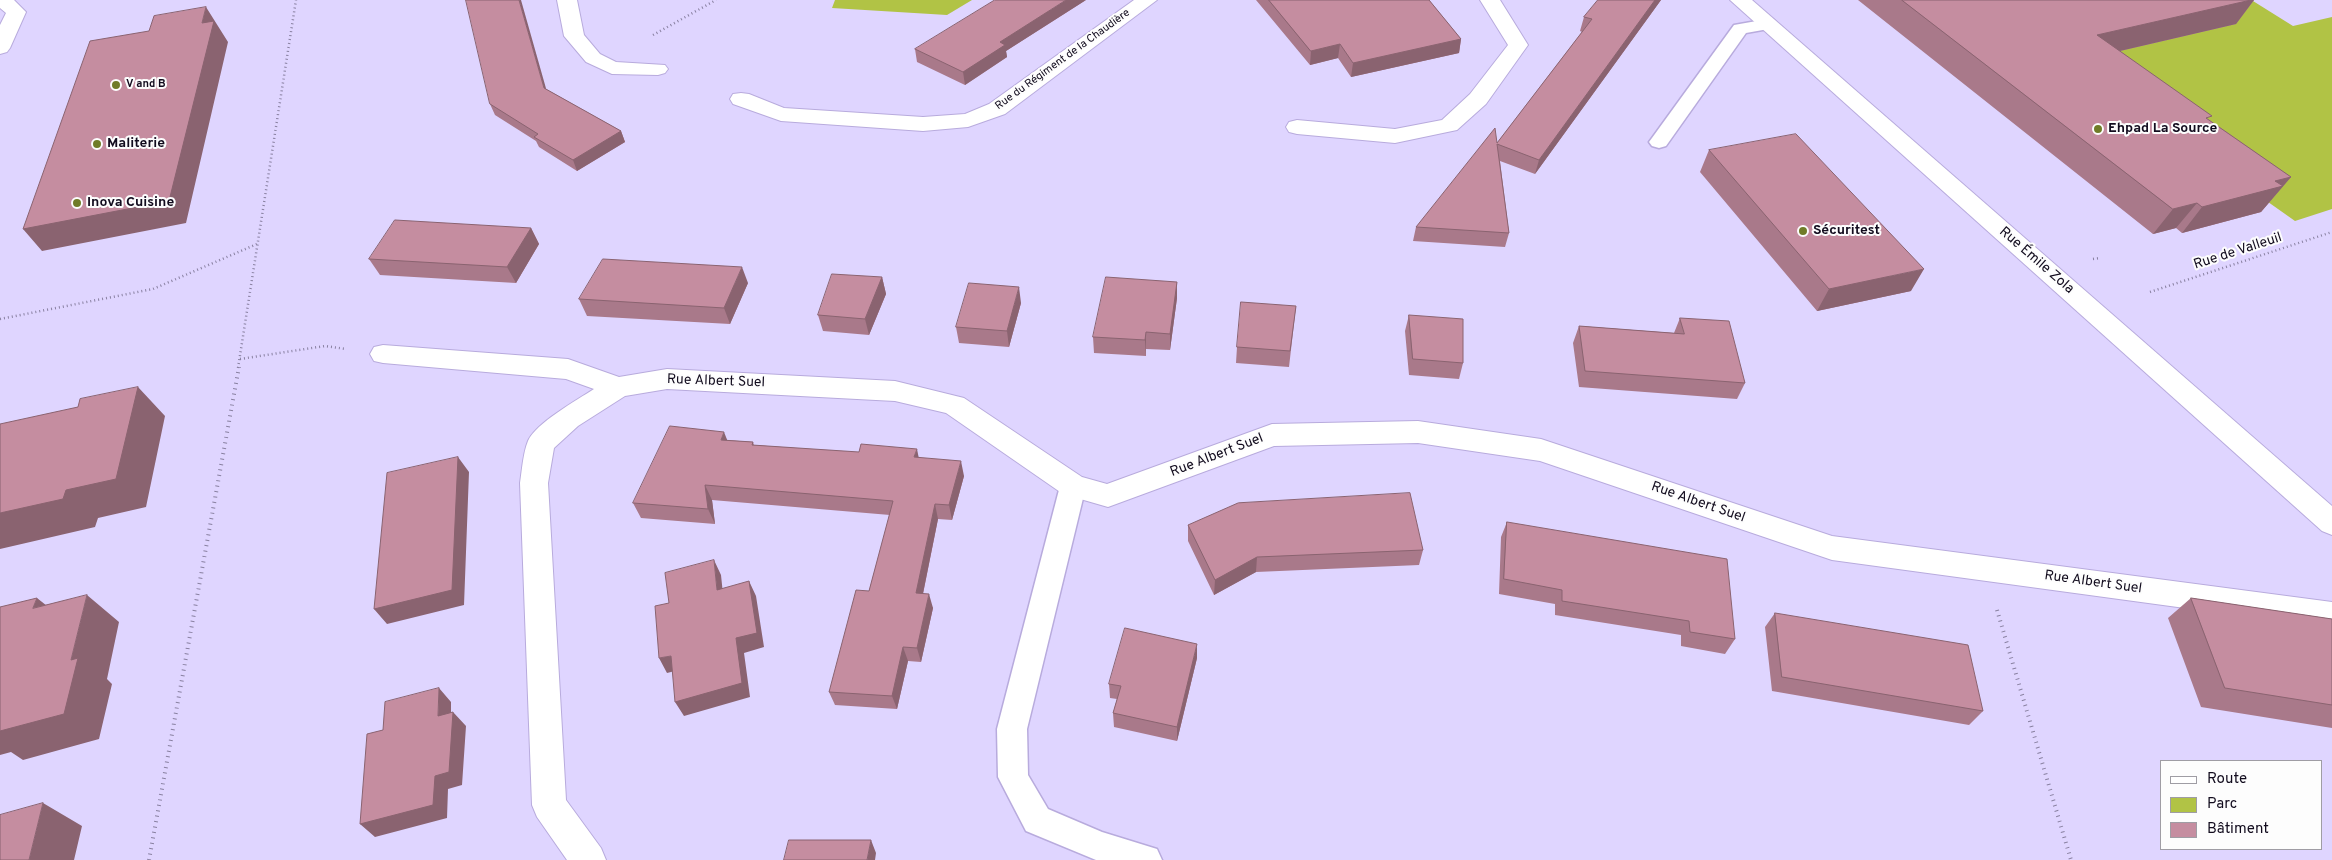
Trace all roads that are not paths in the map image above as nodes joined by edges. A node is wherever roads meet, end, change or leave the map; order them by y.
1 (0, 0) edge
2 (567, 0) edge
3 (1147, 0) edge
4 (1490, 0) edge
5 (1740, 0) edge
6 (1768, 24) junction
7 (0, 48) edge
8 (658, 70) dead end
9 (741, 99) dead end
10 (1297, 128) dead end
11 (1659, 142) dead end
12 (383, 354) road end
13 (618, 387) junction
14 (1073, 486) junction
15 (2332, 523) edge
16 (2332, 615) edge
17 (588, 860) edge
18 (1146, 860) edge

1 - 7 street
2 - 8 street
3 - 9 street, Rue du Régiment de la Chaudière
4 - 10 street
5 - 6 street, Rue Émile Zola
6 - 11 lane
6 - 15 street, Rue Émile Zola
12 - 13 street
13 - 14 street, Rue Albert Suel
13 - 17 street, Rue Albert Suel
14 - 16 street, Rue Albert Suel
14 - 18 lane

